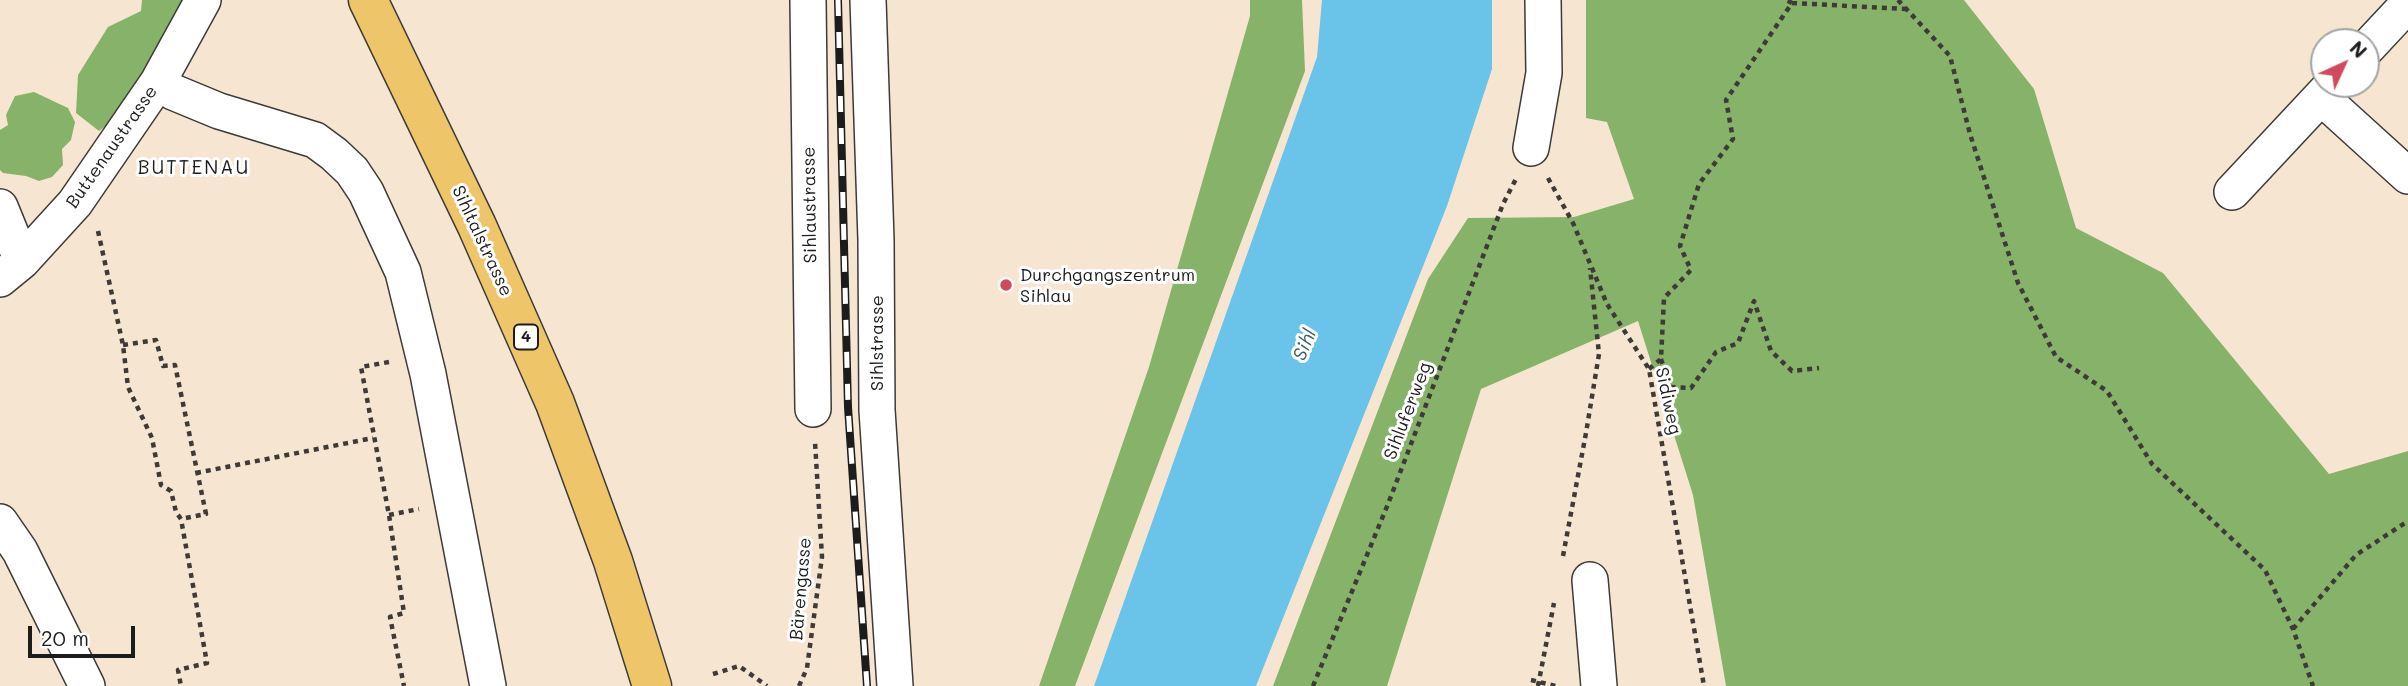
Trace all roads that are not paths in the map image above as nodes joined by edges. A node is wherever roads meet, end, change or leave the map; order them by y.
1 (203, 0) edge
2 (368, 0) edge
3 (807, 0) edge
4 (868, 0) edge
5 (1543, 0) edge
6 (2408, 4) edge
7 (2380, 34) edge
8 (158, 82) junction
9 (2320, 98) edge
10 (2335, 98) edge
11 (1531, 148) road end
12 (2408, 176) edge
13 (2232, 192) dead end
14 (0, 207) edge
15 (11, 270) edge
16 (813, 409) road end
17 (0, 522) edge
18 (1576, 572) road end
19 (87, 686) edge
20 (488, 686) edge
21 (652, 686) edge
22 (895, 686) edge
23 (1599, 686) edge

1 - 8 street, Buttenaustrasse
2 - 21 main road, Sihltalstrasse / 4
3 - 16 street, Sihlaustrasse
4 - 22 street, Sihlstrasse
5 - 11 street
6 - 7 street
8 - 15 street, Buttenaustrasse
8 - 20 street
9 - 13 street
10 - 12 street
14 - 15 street
17 - 19 street
18 - 23 street

